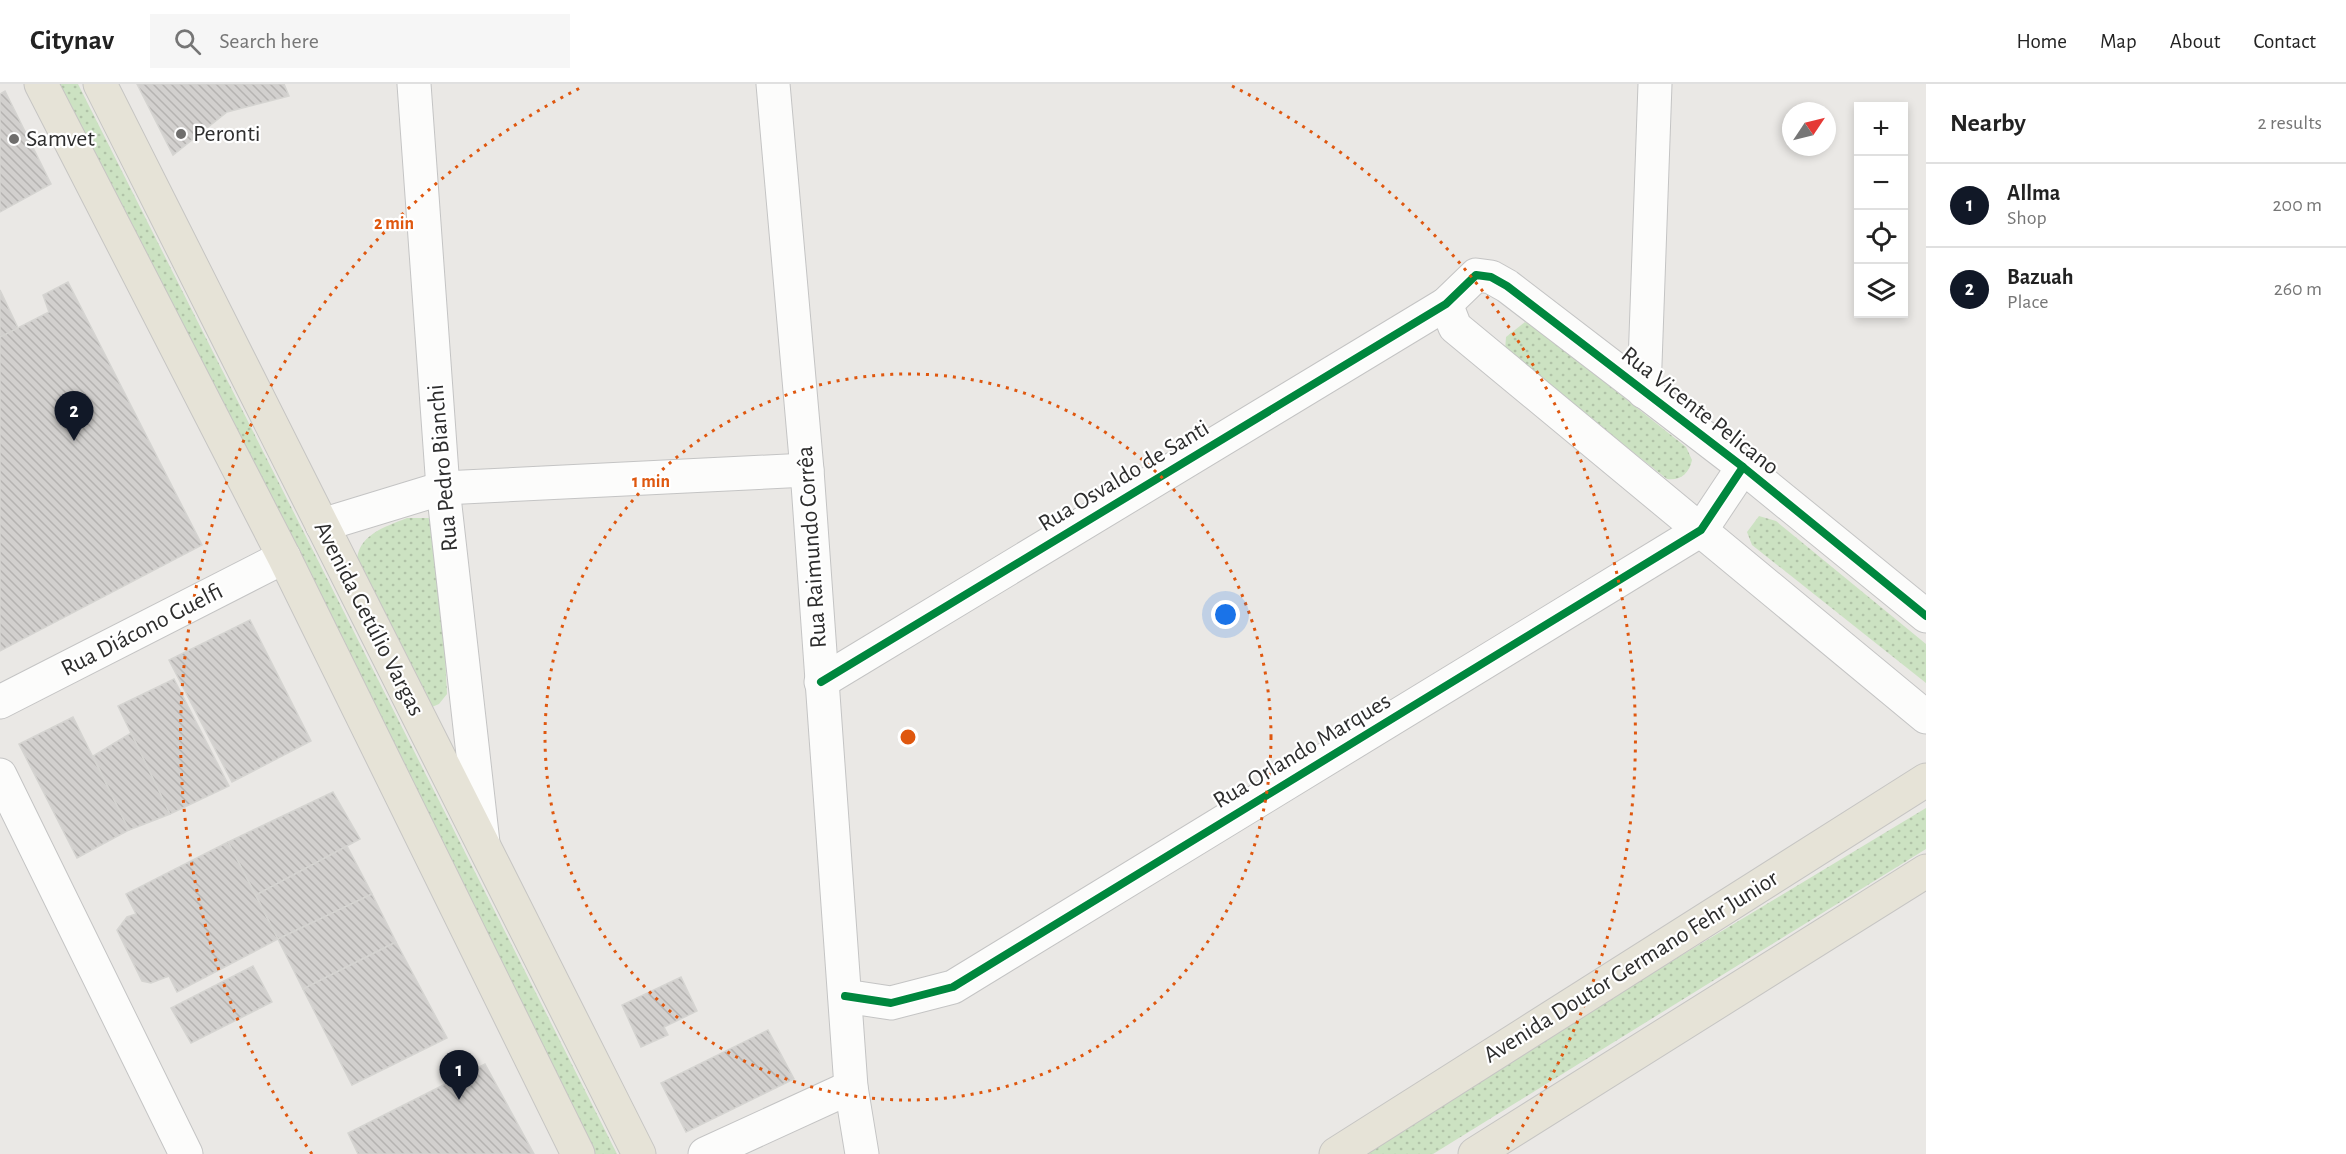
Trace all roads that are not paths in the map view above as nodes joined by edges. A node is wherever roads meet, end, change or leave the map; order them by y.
1 (41, 84) edge
2 (100, 84) edge
3 (414, 84) edge
4 (773, 84) edge
5 (1655, 84) edge
6 (1446, 303) junction
7 (1644, 392) junction
8 (1743, 466) junction
9 (807, 470) junction
10 (442, 488) junction
11 (322, 525) junction
12 (1701, 530) junction
13 (284, 558) junction
14 (1926, 616) edge
15 (821, 682) junction
16 (0, 702) edge
17 (1926, 717) edge
18 (0, 775) edge
19 (1926, 780) edge
20 (484, 851) junction
21 (1926, 871) edge
22 (845, 996) junction
23 (851, 1087) junction
24 (186, 1154) edge
25 (578, 1154) edge
26 (639, 1154) edge
27 (705, 1154) edge
28 (862, 1154) edge
29 (1336, 1154) edge
30 (1475, 1154) edge

1 - 13 main road, Avenida Getúlio Vargas
2 - 11 main road, Avenida Getúlio Vargas
3 - 10 street, Rua Pedro Bianchi
4 - 9 street, Rua Raimundo Corrêa
5 - 7 street
6 - 7 street, Rua Vicente Pelicano
6 - 12 street
6 - 15 street, Rua Osvaldo de Santi
7 - 8 street, Rua Vicente Pelicano
8 - 12 street, Rua Orlando Marques
8 - 14 street, Rua Vicente Pelicano
9 - 10 street
9 - 15 street, Rua Raimundo Corrêa
10 - 11 street
10 - 20 street, Rua Pedro Bianchi
11 - 20 main road, Avenida Getúlio Vargas
12 - 17 street
12 - 22 street, Rua Orlando Marques
13 - 16 street, Rua Diácono Guelfi
13 - 25 main road, Avenida Getúlio Vargas
15 - 22 street, Rua Raimundo Corrêa
18 - 24 street
19 - 29 main road, Avenida Doutor Germano Fehr Junior
20 - 26 main road, Avenida Getúlio Vargas
21 - 30 main road
22 - 23 street, Rua Raimundo Corrêa
23 - 27 street
23 - 28 street, Rua Raimundo Corrêa

